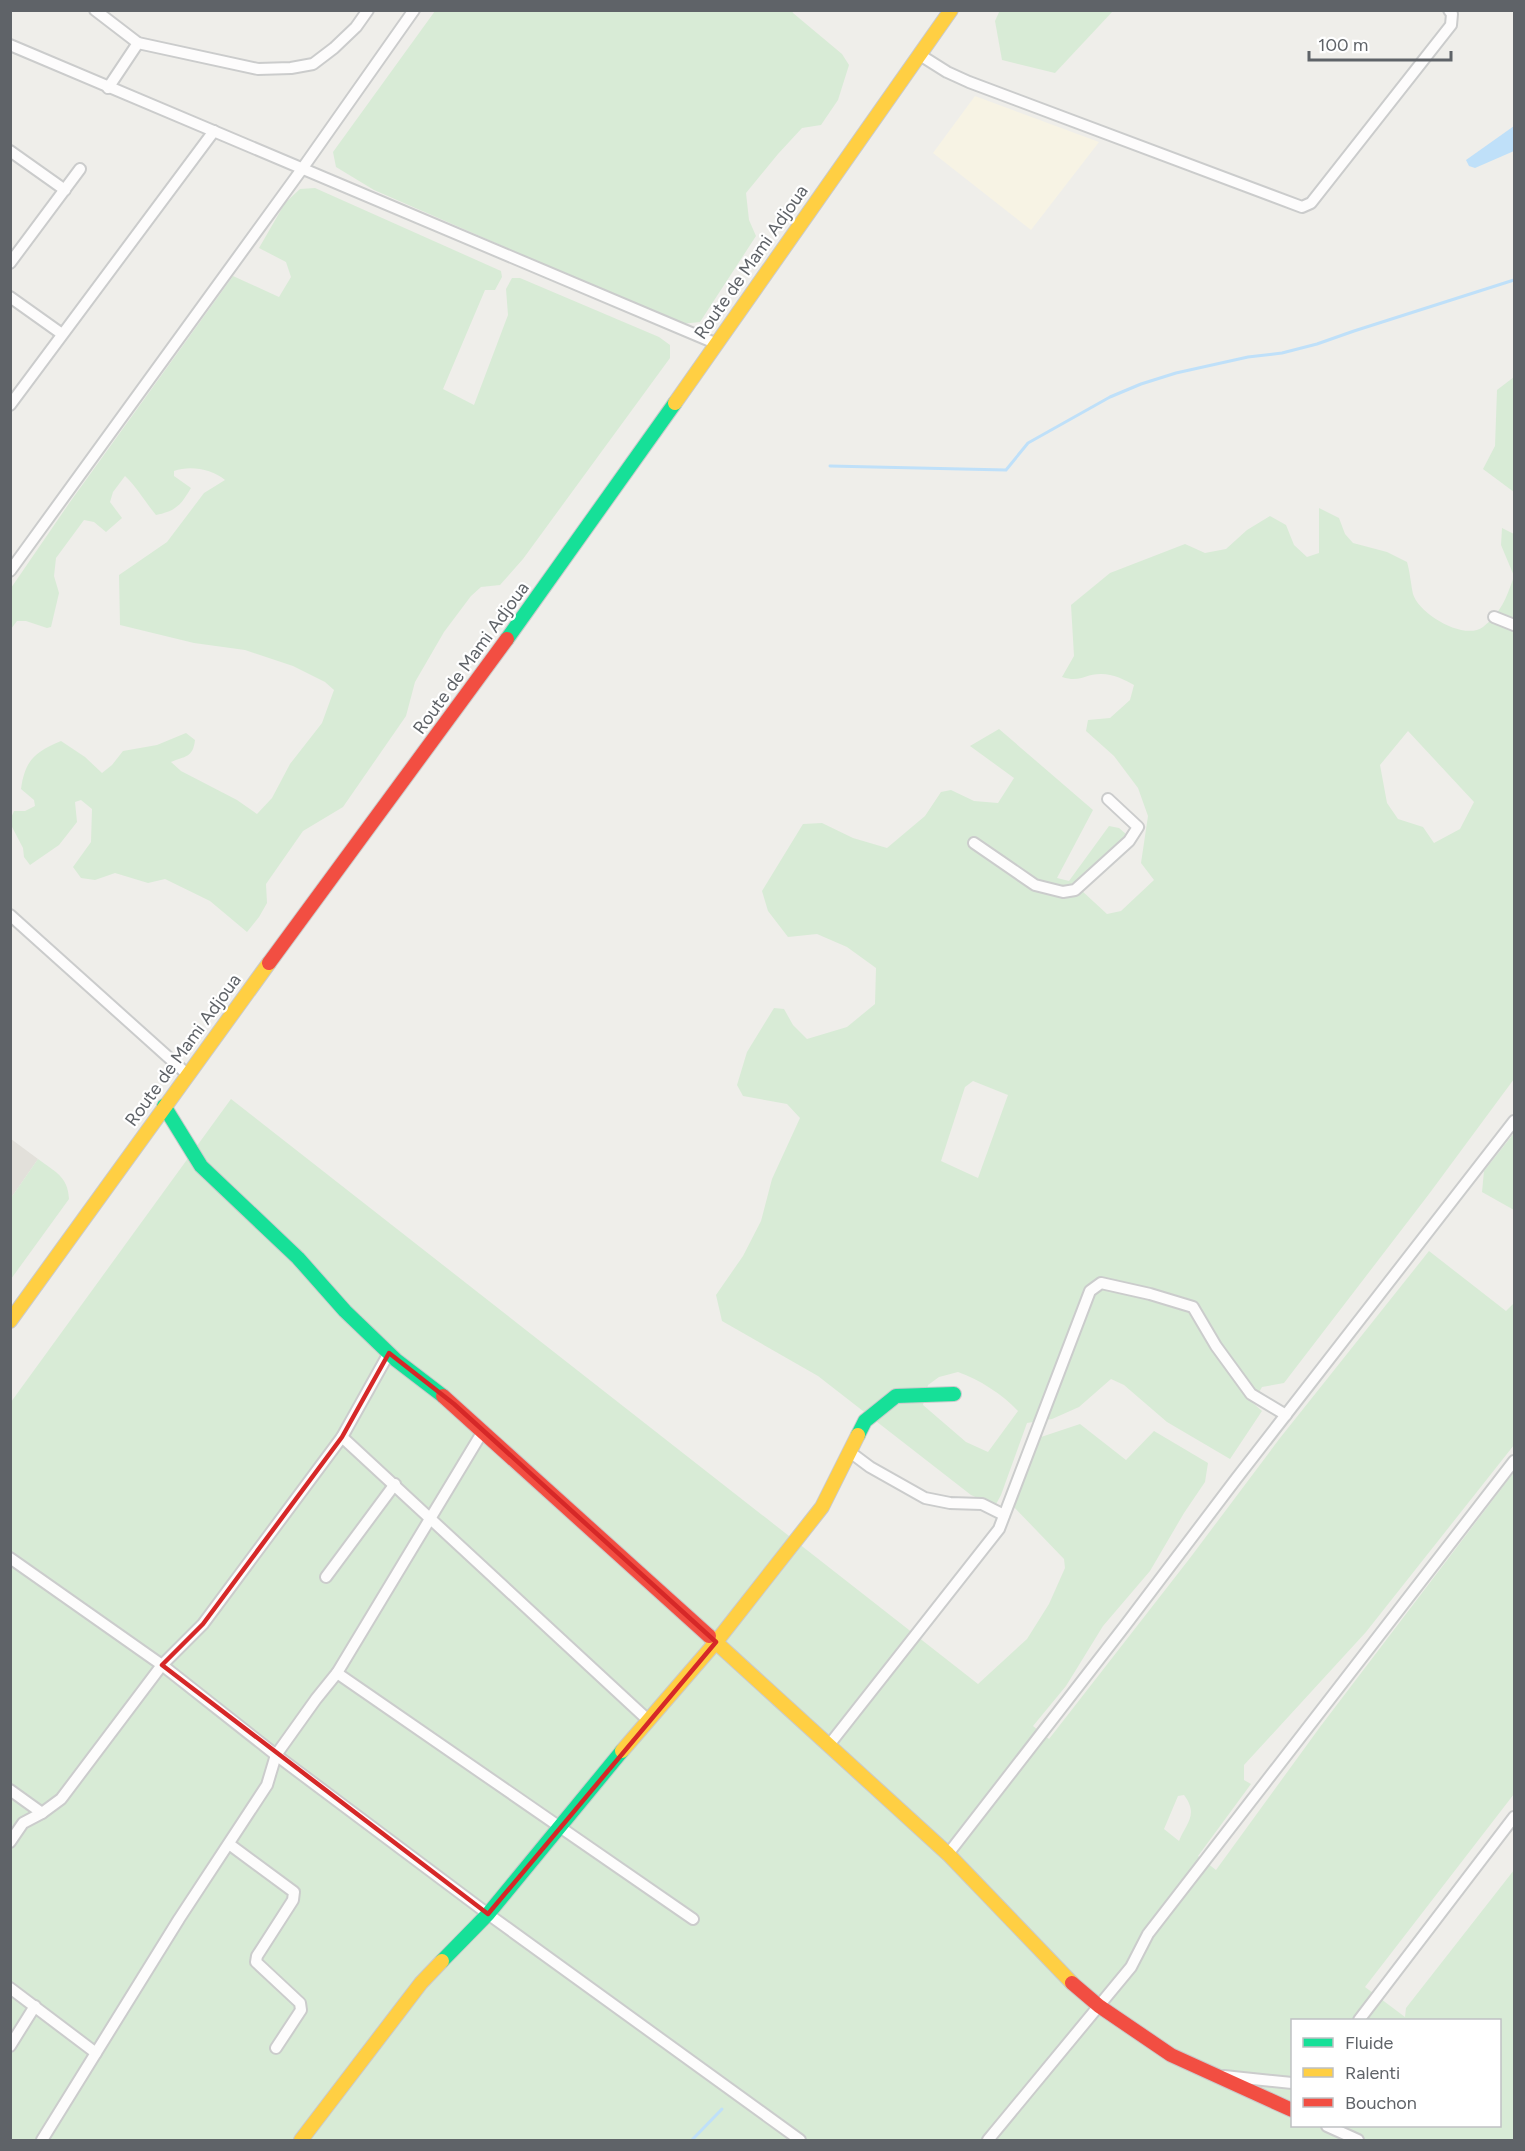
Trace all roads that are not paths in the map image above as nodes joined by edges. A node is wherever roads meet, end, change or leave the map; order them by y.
1 (95, 10) edge
2 (368, 10) edge
3 (414, 10) edge
4 (951, 10) edge
5 (1449, 10) edge
6 (138, 44) junction
7 (10, 45) edge
8 (920, 55) junction
9 (108, 88) junction
10 (214, 131) junction
11 (10, 151) edge
12 (80, 169) dead end
13 (302, 169) junction
14 (64, 190) junction
15 (10, 263) edge
16 (10, 297) edge
17 (62, 334) junction
18 (715, 343) junction
19 (10, 405) edge
20 (10, 571) edge
21 (1494, 617) dead end
22 (1515, 625) edge
23 (1108, 799) dead end
24 (974, 843) dead end
25 (10, 915) edge
26 (187, 1074) junction
27 (164, 1106) junction
28 (1515, 1121) edge
29 (10, 1321) edge
30 (388, 1353) junction
31 (954, 1394) dead end
32 (1286, 1414) junction
33 (483, 1431) junction
34 (342, 1437) junction
35 (849, 1452) junction
36 (1515, 1461) edge
37 (395, 1484) junction
38 (1004, 1515) junction
39 (430, 1517) junction
40 (10, 1558) edge
41 (326, 1577) dead end
42 (716, 1642) junction
43 (162, 1665) junction
44 (337, 1673) junction
45 (648, 1720) junction
46 (829, 1745) junction
47 (276, 1755) junction
48 (10, 1790) edge
49 (42, 1813) junction
50 (1515, 1817) edge
51 (560, 1827) junction
52 (10, 1842) edge
53 (229, 1844) junction
54 (948, 1854) junction
55 (488, 1914) junction
56 (693, 1919) dead end
57 (10, 1988) edge
58 (35, 2006) junction
59 (1099, 2006) junction
60 (1360, 2019) edge
61 (10, 2046) edge
62 (276, 2048) dead end
63 (96, 2053) junction
64 (1217, 2075) junction
65 (1291, 2084) edge
66 (1291, 2109) edge
67 (1329, 2127) edge
68 (42, 2140) edge
69 (301, 2140) edge
70 (800, 2140) edge
71 (988, 2140) edge
72 (1358, 2140) edge

1 - 6 street
2 - 6 street
3 - 13 street
4 - 8 street, Route de Mami Adjoua
5 - 8 street
6 - 9 street
7 - 9 street
8 - 18 street, Route de Mami Adjoua
9 - 10 street
10 - 13 street
10 - 17 street
11 - 14 street
12 - 14 street
13 - 18 street
13 - 20 street
14 - 15 street
16 - 17 street
17 - 19 street
18 - 26 street, Route de Mami Adjoua
21 - 22 street
23 - 24 street
25 - 26 street
26 - 27 street, Route de Mami Adjoua
27 - 29 street, Route de Mami Adjoua
27 - 30 street
28 - 32 street
30 - 33 street
30 - 34 street
31 - 35 street
32 - 38 street
32 - 54 street
33 - 39 street
33 - 42 street
34 - 37 street
34 - 43 street
35 - 38 street
35 - 42 street
36 - 59 street
37 - 39 street
37 - 41 street
38 - 46 street
39 - 44 street
39 - 45 street
40 - 43 street
42 - 45 street
42 - 46 street
43 - 47 street
43 - 49 street
44 - 47 street
44 - 51 street
45 - 51 street
46 - 54 street
47 - 53 street
47 - 55 street
48 - 49 street
49 - 52 street
50 - 60 street
51 - 55 street
51 - 56 street
53 - 62 street
53 - 63 street
54 - 59 street
55 - 69 street
55 - 70 street
57 - 58 street
58 - 61 street
58 - 63 street
59 - 64 street
59 - 71 street
63 - 68 street
64 - 65 street
64 - 66 street
67 - 72 street

